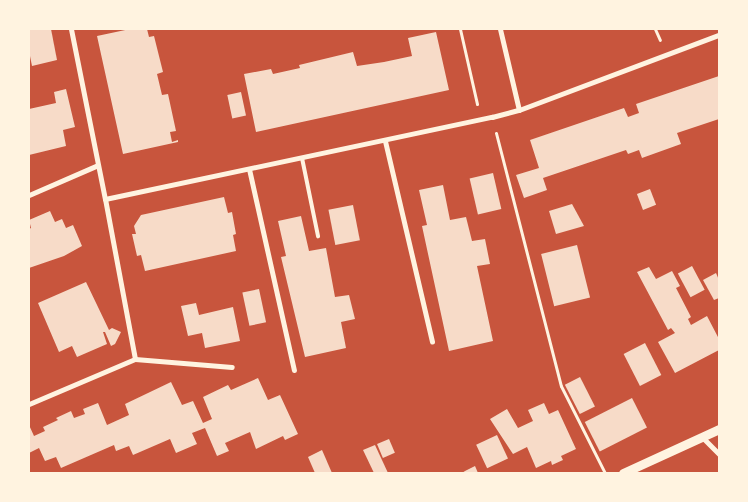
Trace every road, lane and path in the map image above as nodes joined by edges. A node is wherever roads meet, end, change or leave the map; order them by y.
1 (70, 29) edge
2 (460, 29) edge
3 (500, 29) edge
4 (719, 35) edge
5 (519, 110) junction
6 (492, 117) junction
7 (480, 120) junction
8 (386, 141) junction
9 (302, 158) junction
10 (98, 165) junction
11 (249, 169) junction
12 (29, 195) edge
13 (105, 199) junction
14 (318, 236) dead end
15 (432, 342) dead end
16 (136, 359) junction
17 (232, 366) dead end
18 (294, 370) dead end
19 (29, 404) edge
20 (719, 428) edge
21 (702, 437) junction
22 (719, 454) edge
23 (605, 473) edge
24 (623, 473) edge

1 - 10 street
2 - 7 path
3 - 5 street
4 - 5 street
5 - 6 street
6 - 7 street
6 - 23 path
7 - 8 street
8 - 9 street
8 - 15 street
9 - 11 street
9 - 14 lane
10 - 12 street
10 - 13 street
11 - 13 street
11 - 18 street
13 - 16 street
16 - 17 street
16 - 19 street
20 - 21 street
21 - 22 street
21 - 24 street

